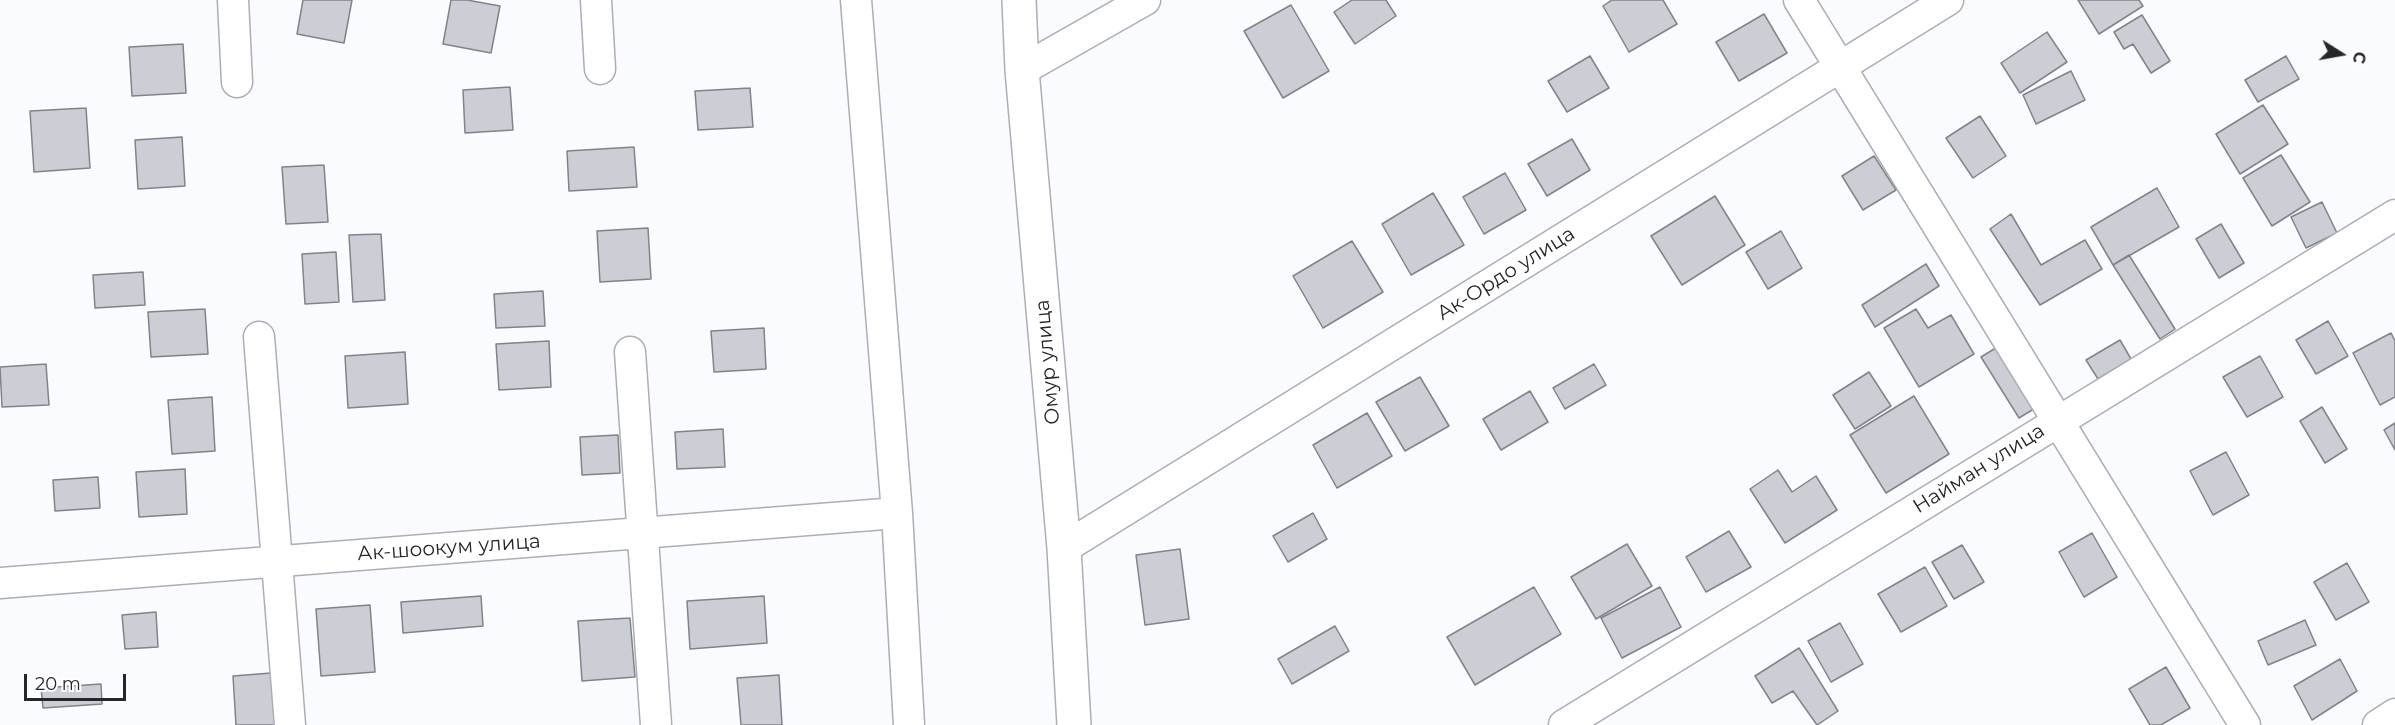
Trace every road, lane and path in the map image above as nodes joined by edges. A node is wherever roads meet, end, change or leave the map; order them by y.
1 (233, 0) edge
2 (596, 0) edge
3 (856, 0) edge
4 (1018, 0) edge
5 (1145, 0) edge
6 (1799, 0) edge
7 (1948, 0) edge
8 (1841, 65) junction
9 (600, 69) dead end
10 (1022, 70) junction
11 (237, 82) dead end
12 (2395, 215) edge
13 (259, 337) dead end
14 (630, 352) dead end
15 (2058, 420) junction
16 (897, 513) junction
17 (643, 533) junction
18 (1064, 548) junction
19 (277, 562) junction
20 (0, 583) edge
21 (2395, 714) edge
22 (290, 725) edge
23 (656, 725) edge
24 (909, 725) edge
25 (1074, 725) edge
26 (1564, 725) edge
27 (2245, 725) edge
28 (2378, 725) edge

1 - 11 street
2 - 9 street
3 - 16 street
4 - 10 street, Омур улица
5 - 10 street
6 - 8 street
7 - 8 street, Ак-Ордо улица
8 - 15 street
8 - 18 street, Ак-Ордо улица
10 - 18 street, Омур улица
12 - 15 street, Найман улица
13 - 19 street
14 - 17 street
15 - 26 street, Найман улица
15 - 27 street
16 - 17 street, Ак-шоокум улица
16 - 24 street
17 - 19 street, Ак-шоокум улица
17 - 23 street
18 - 25 street, Омур улица
19 - 20 street, Ак-шоокум улица
19 - 22 street
21 - 28 street

